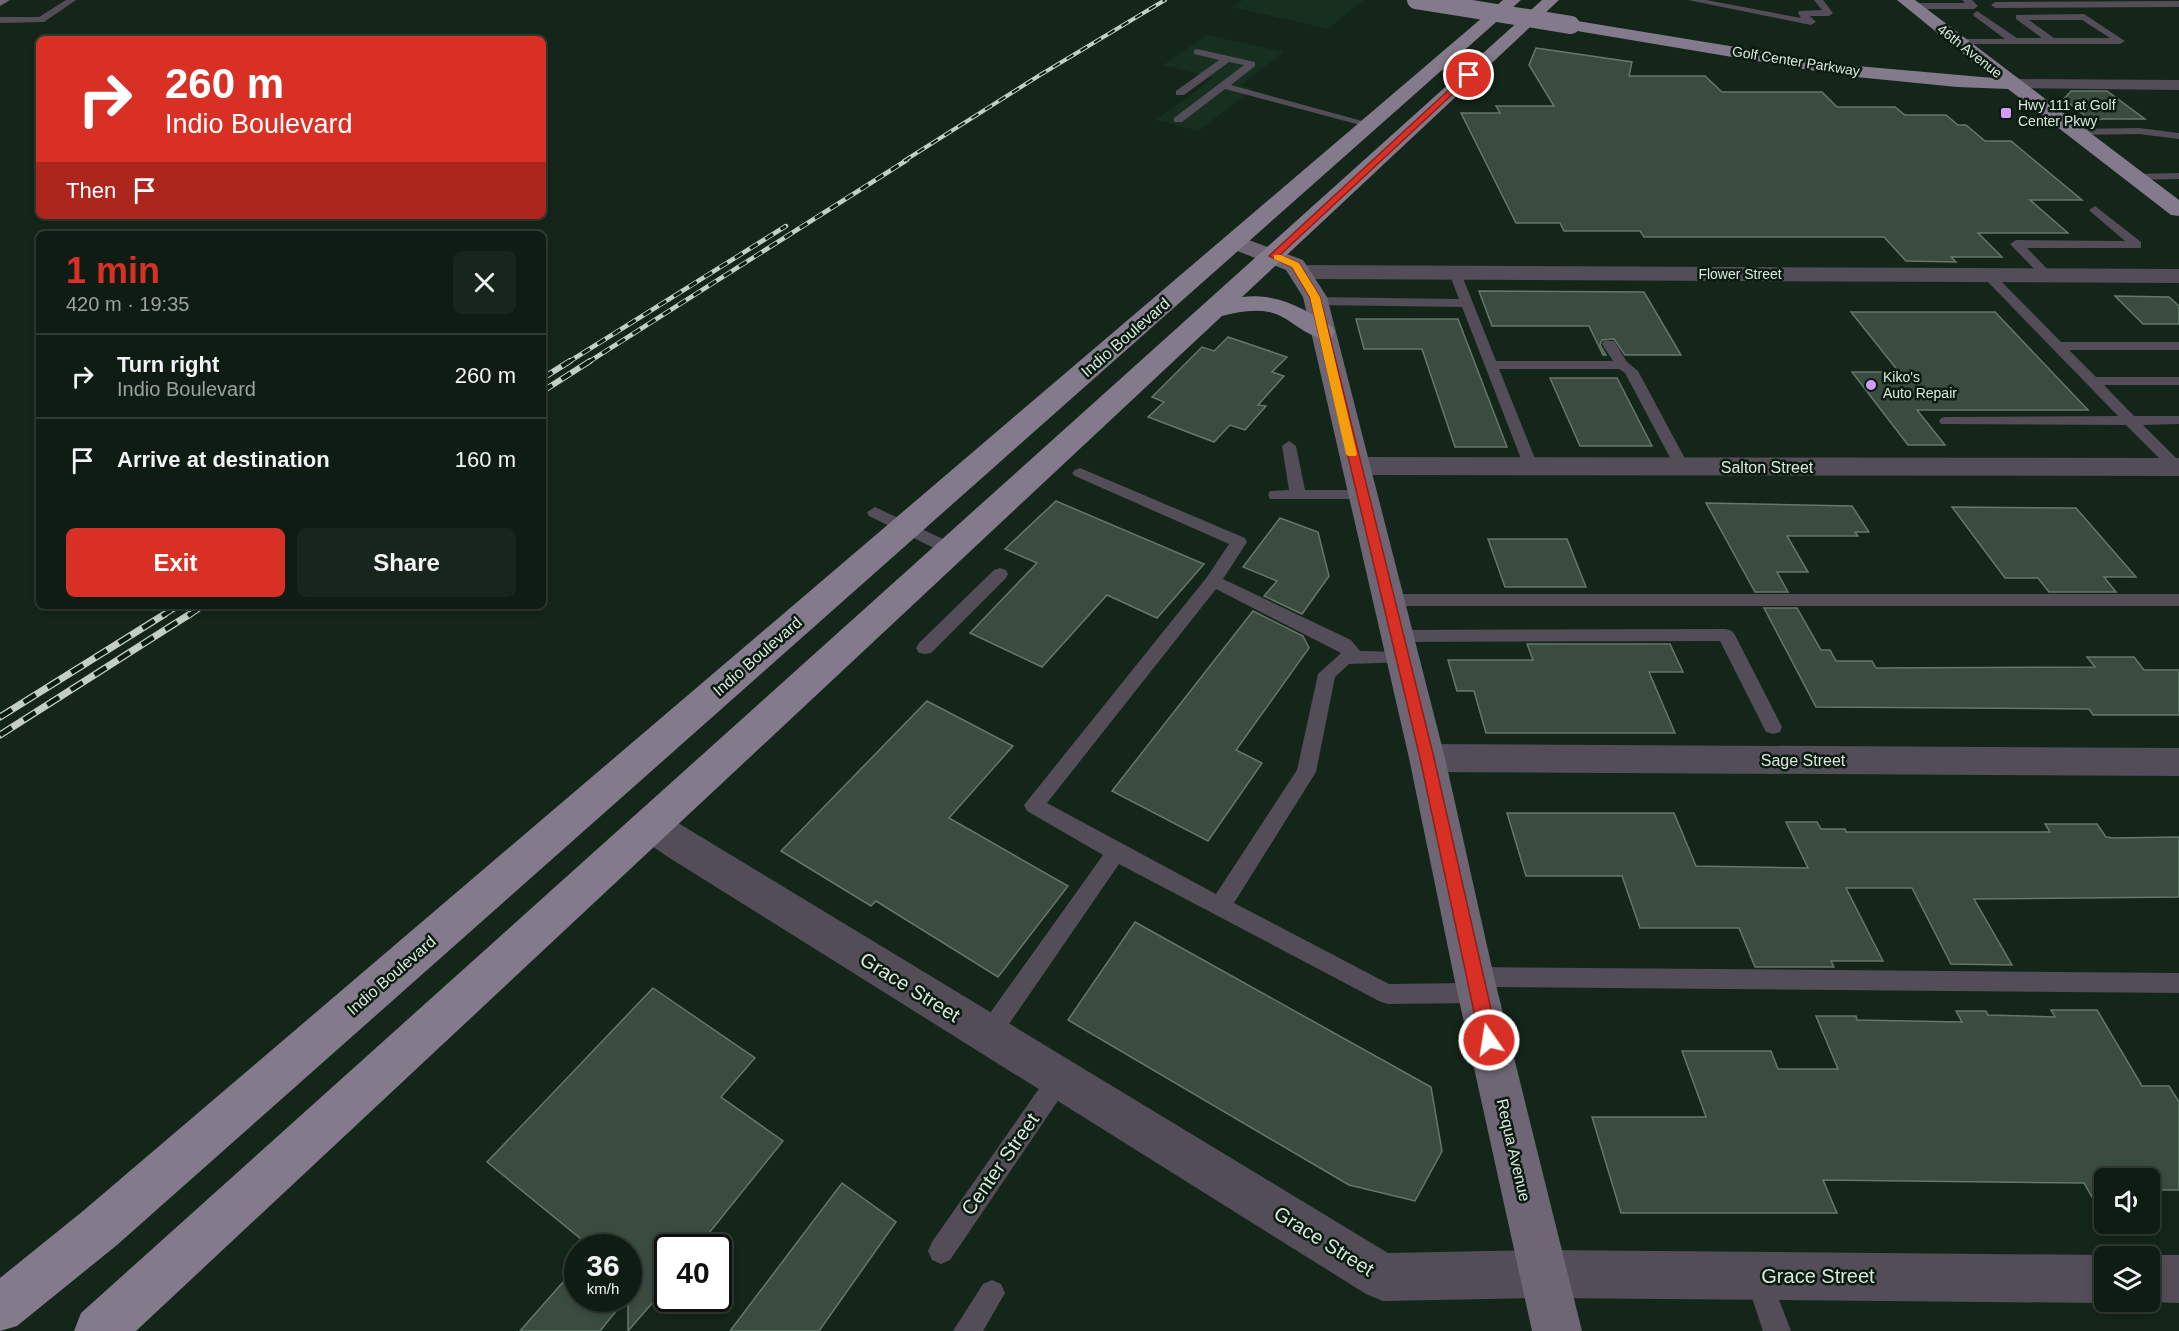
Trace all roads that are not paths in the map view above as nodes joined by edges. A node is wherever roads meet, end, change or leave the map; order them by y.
1 (72, 0) edge
2 (1416, 0) edge
3 (1513, 0) edge
4 (1551, 0) edge
5 (1692, 0) edge
6 (1818, 0) edge
7 (1966, 0) edge
8 (1909, 3) edge
9 (2179, 4) edge
10 (1995, 5) dead end
11 (1977, 14) dead end
12 (0, 20) edge
13 (1956, 40) junction
14 (2052, 41) junction
15 (2014, 42) junction
16 (1197, 52) dead end
17 (1228, 58) junction
18 (1885, 75) junction
19 (1416, 84) junction
20 (2012, 84) junction
21 (2179, 85) edge
22 (1224, 86) junction
23 (1180, 93) dead end
24 (1178, 120) dead end
25 (1368, 124) junction
26 (2075, 132) junction
27 (2179, 136) edge
28 (1393, 145) junction
29 (2179, 176) edge
30 (2135, 177) junction
31 (2095, 210) dead end
32 (2179, 210) edge
33 (1235, 242) junction
34 (1455, 273) junction
35 (1988, 275) junction
36 (2048, 276) junction
37 (2179, 276) edge
38 (1303, 290) junction
39 (1467, 303) junction
40 (1210, 312) junction
41 (1609, 344) dead end
42 (2057, 346) junction
43 (2179, 346) edge
44 (1491, 365) junction
45 (1622, 365) junction
46 (2092, 381) junction
47 (2179, 381) edge
48 (2131, 420) junction
49 (2179, 420) edge
50 (1946, 421) dead end
51 (1288, 446) dead end
52 (1530, 466) junction
53 (1681, 466) junction
54 (2178, 467) edge
55 (1080, 473) dead end
56 (1358, 480) junction
57 (1276, 495) dead end
58 (1298, 495) junction
59 (891, 519) junction
60 (952, 550) junction
61 (1000, 574) dead end
62 (1214, 581) junction
63 (1388, 600) junction
64 (2179, 600) edge
65 (1399, 647) junction
66 (925, 648) dead end
67 (1356, 658) junction
68 (1773, 727) dead end
69 (1427, 758) junction
70 (2179, 762) edge
71 (652, 826) junction
72 (1116, 852) junction
73 (1220, 906) junction
74 (2179, 983) edge
75 (1476, 985) junction
76 (988, 1035) junction
77 (1060, 1078) junction
78 (941, 1251) dead end
79 (1543, 1274) junction
80 (1757, 1276) junction
81 (2094, 1279) edge
82 (2160, 1279) edge
83 (2179, 1279) edge
84 (992, 1293) dead end
85 (0, 1309) edge
86 (0, 1319) edge
87 (10, 1331) edge
88 (99, 1331) edge
89 (967, 1331) edge
90 (1557, 1331) edge
91 (1777, 1331) edge

1 - 12 lane
2 - 18 main road, Golf Center Parkway, bridge
3 - 19 main road, Indio Boulevard
4 - 28 main road
5 - 6 lane
7 - 8 lane
8 - 13 main road, 46th Avenue
9 - 10 lane
11 - 15 lane
13 - 15 lane
13 - 18 main road
13 - 20 main road, 46th Avenue
14 - 14 lane
14 - 15 lane
16 - 17 lane
17 - 22 lane
17 - 23 lane
18 - 20 main road, Golf Center Parkway
19 - 25 main road, Indio Boulevard
19 - 28 main road
20 - 21 street, Golf Center Parkway
20 - 26 main road, 46th Avenue
22 - 24 lane
22 - 25 lane
25 - 33 main road, Indio Boulevard
26 - 27 lane
26 - 30 main road, 46th Avenue
28 - 38 main road
29 - 30 lane
30 - 32 main road, 46th Avenue
31 - 36 lane
33 - 38 street
33 - 59 main road, Indio Boulevard
34 - 35 street, Flower Street
34 - 38 street, Flower Street
34 - 39 lane
35 - 36 street, Flower Street
35 - 42 lane
36 - 37 street, Flower Street
38 - 39 lane
38 - 40 main road
38 - 40 main road
38 - 56 street, Requa Avenue
39 - 44 lane
40 - 60 main road
41 - 45 lane
42 - 43 lane
42 - 46 lane
44 - 45 lane
44 - 52 lane
45 - 53 lane
46 - 47 lane
46 - 48 lane
48 - 49 lane
48 - 50 lane
48 - 54 lane
51 - 58 lane
52 - 53 street, Salton Street
52 - 56 street, Salton Street
53 - 54 street, Salton Street
55 - 62 lane
56 - 58 lane
56 - 63 street, Requa Avenue
57 - 58 lane
59 - 60 lane
59 - 85 main road, Indio Boulevard
60 - 71 main road
61 - 66 lane
62 - 67 lane
62 - 72 lane
63 - 64 lane
63 - 65 street, Requa Avenue
65 - 67 lane
65 - 68 lane
65 - 69 street, Requa Avenue
67 - 73 lane
69 - 70 street, Sage Street
69 - 75 street, Requa Avenue
71 - 76 street, Grace Street
71 - 88 main road
72 - 73 lane
72 - 76 lane
73 - 75 lane
74 - 75 lane
75 - 79 street, Requa Avenue
76 - 77 street, Grace Street
77 - 78 lane, Center Street
77 - 79 street, Grace Street
79 - 80 street, Grace Street
79 - 90 street, Requa Avenue
80 - 81 street, Grace Street
80 - 91 lane
82 - 83 street
84 - 89 lane
86 - 87 street

